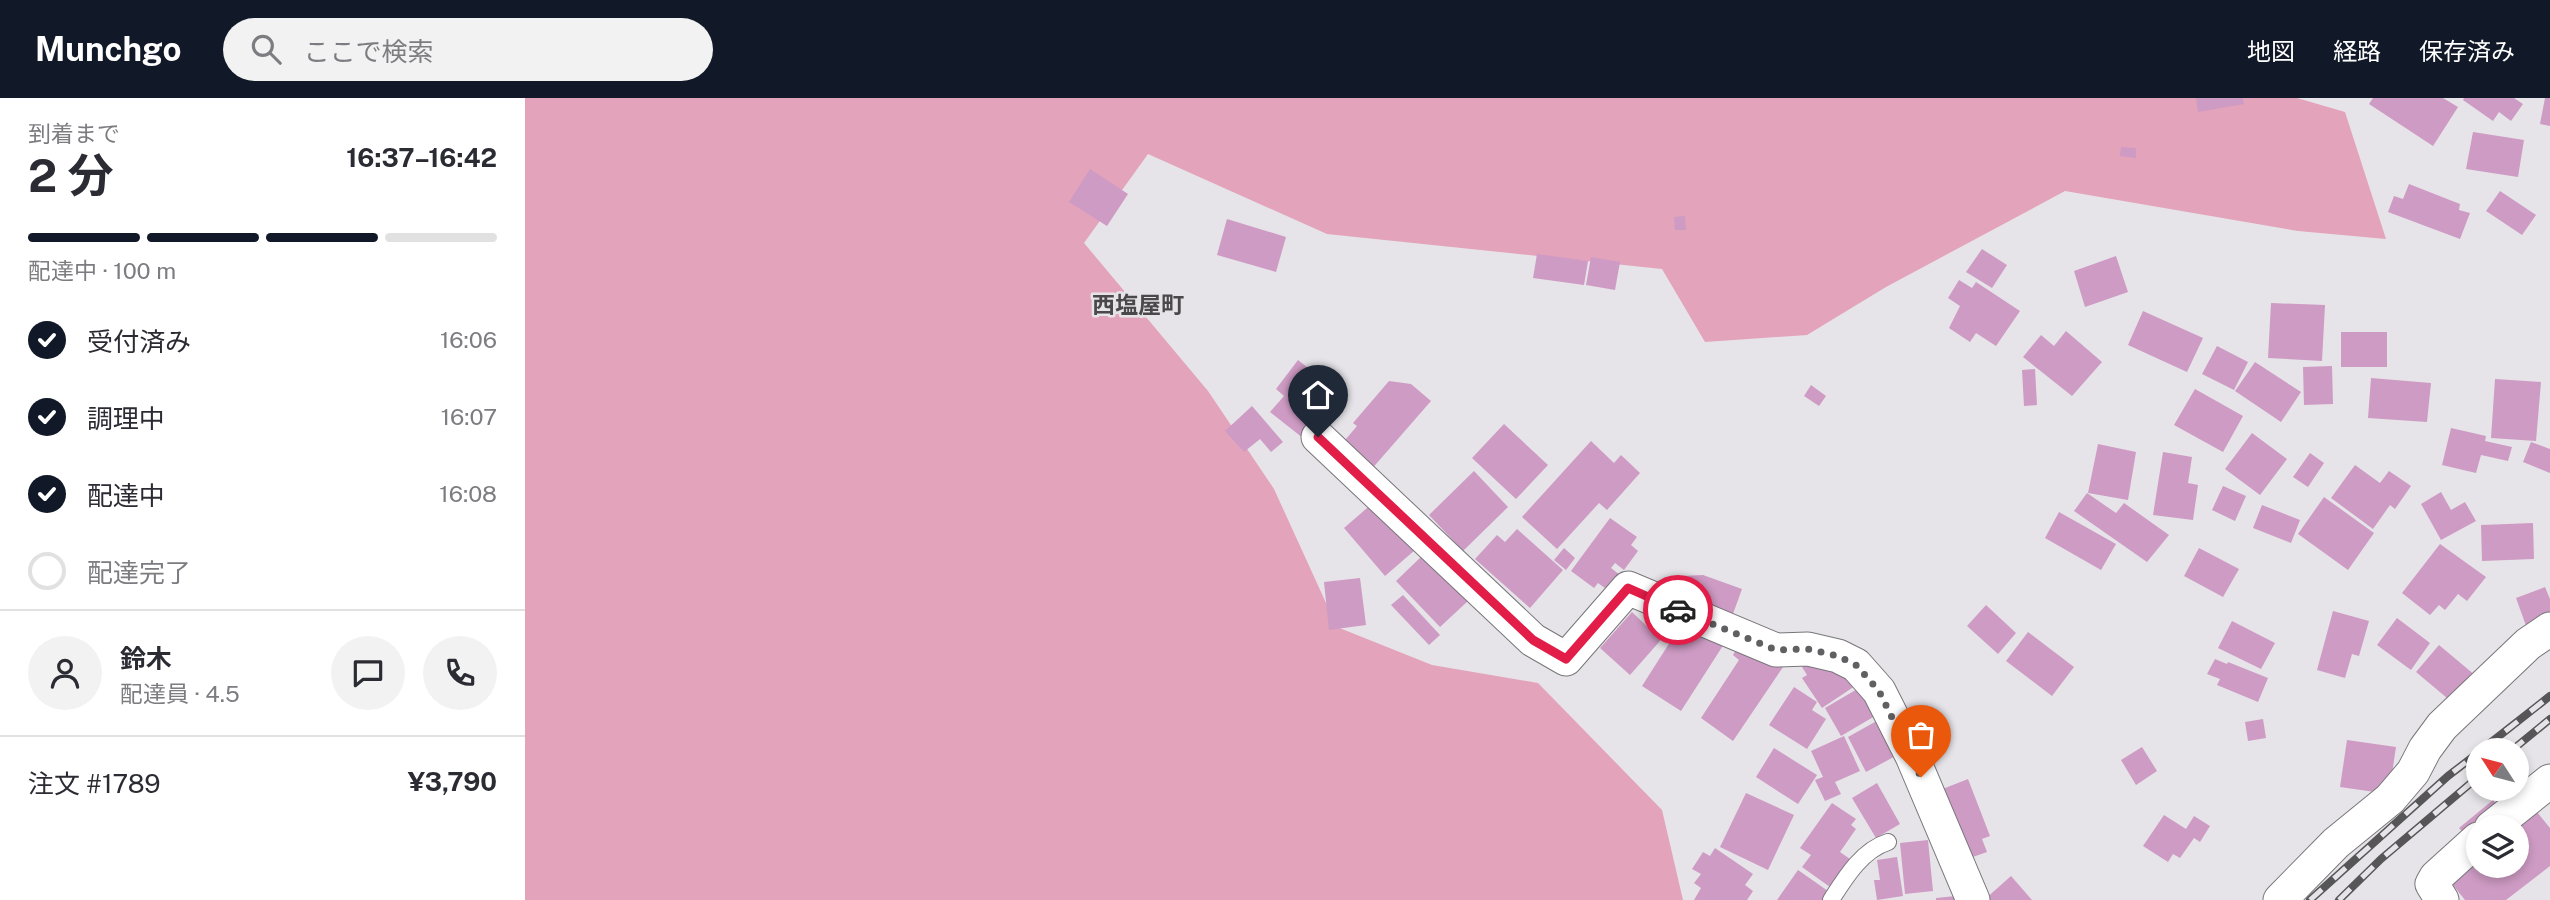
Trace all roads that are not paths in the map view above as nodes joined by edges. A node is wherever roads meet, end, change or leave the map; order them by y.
1 (1318, 437) dead end
2 (2550, 629) edge
3 (2550, 781) edge
4 (2507, 815) edge
5 (1888, 842) dead end
6 (2466, 850) edge
7 (1831, 900) edge
8 (1973, 900) edge
9 (2280, 900) edge
10 (2442, 900) edge

1 - 8 street
2 - 9 street
3 - 4 street
5 - 7 lane
6 - 10 street

